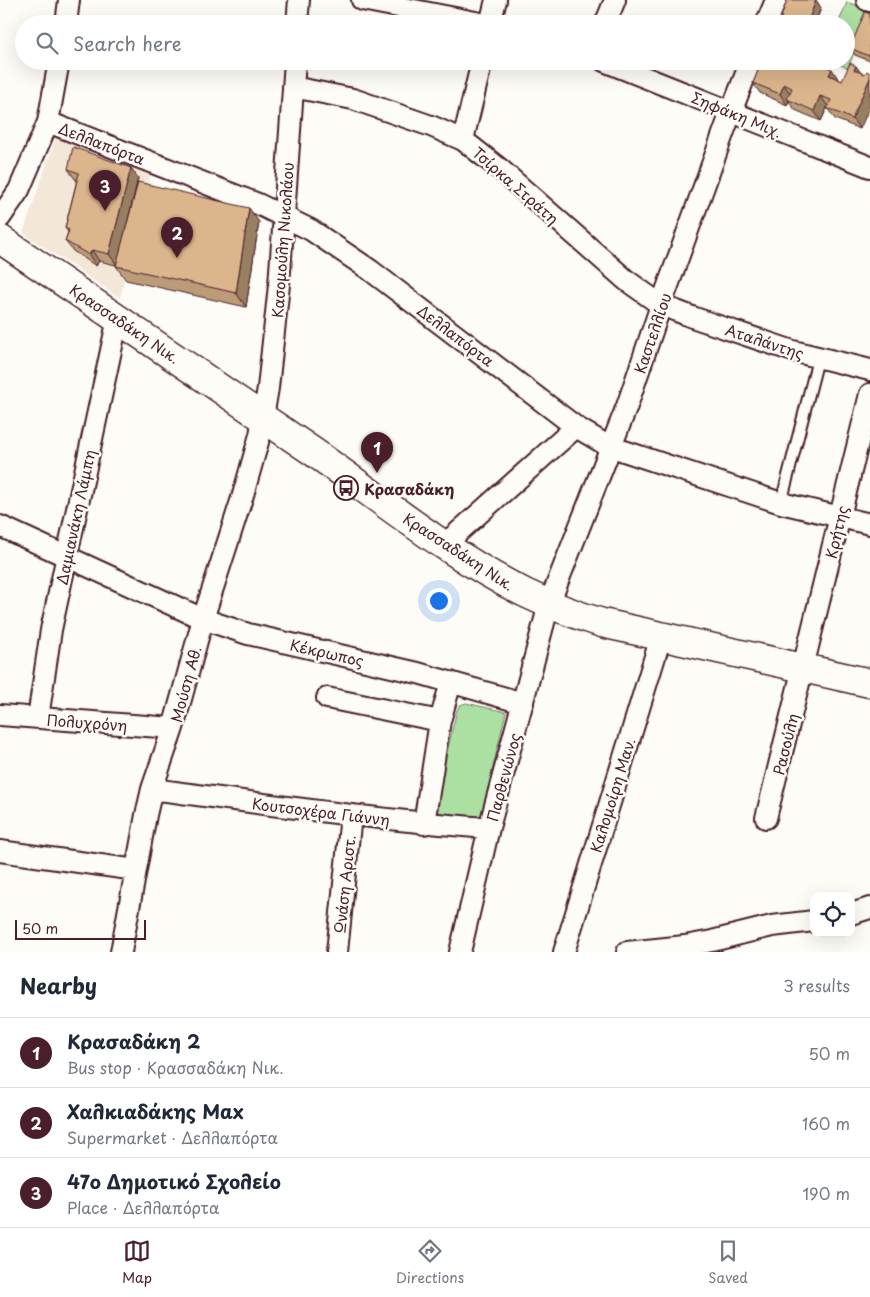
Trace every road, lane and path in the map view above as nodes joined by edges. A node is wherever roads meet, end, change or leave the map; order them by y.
1 (69, 0) edge
2 (299, 0) edge
3 (362, 0) edge
4 (496, 0) edge
5 (615, 0) edge
6 (776, 0) edge
7 (67, 15) edge
8 (298, 15) edge
9 (440, 15) edge
10 (492, 15) edge
11 (609, 15) edge
12 (770, 15) edge
13 (57, 70) edge
14 (294, 70) edge
15 (480, 70) edge
16 (626, 70) edge
17 (747, 70) edge
18 (293, 87) junction
19 (731, 112) junction
20 (48, 122) junction
21 (463, 140) junction
22 (870, 167) edge
23 (284, 217) junction
24 (0, 218) edge
25 (0, 239) edge
26 (661, 305) junction
27 (118, 318) junction
28 (818, 359) junction
29 (870, 370) edge
30 (870, 394) edge
31 (264, 418) junction
32 (576, 427) junction
33 (611, 447) junction
34 (780, 503) junction
35 (839, 518) junction
36 (870, 524) edge
37 (0, 526) edge
38 (445, 544) junction
39 (67, 556) junction
40 (549, 604) junction
41 (203, 619) junction
42 (661, 637) junction
43 (804, 669) junction
44 (451, 682) junction
45 (870, 683) edge
46 (327, 698) dead end
47 (522, 703) junction
48 (0, 715) edge
49 (38, 718) junction
50 (440, 721) junction
51 (173, 728) junction
52 (152, 789) junction
53 (351, 815) junction
54 (766, 818) dead end
55 (424, 824) junction
56 (489, 828) junction
57 (0, 851) edge
58 (136, 870) junction
59 (870, 908) edge
60 (855, 913) edge
61 (810, 921) edge
62 (730, 944) edge
63 (121, 952) edge
64 (337, 952) edge
65 (460, 952) edge
66 (564, 952) edge
67 (627, 952) edge

1 - 7 street
2 - 8 street
3 - 9 street
4 - 10 street
5 - 11 street
6 - 12 street
13 - 20 street
14 - 18 street, Κασομούλη Νικολάου
15 - 21 street
16 - 19 street, Σηφάκη Μιχ.
17 - 19 street, Καστελλίου
18 - 21 street, Τσίρκα Στράτη
18 - 23 street, Κασομούλη Νικολάου
19 - 22 street, Σηφάκη Μιχ.
19 - 26 street, Καστελλίου
20 - 23 street, Δελλαπόρτα
20 - 24 street
21 - 26 street, Τσίρκα Στράτη
23 - 31 street, Κασομούλη Νικολάου
23 - 32 street, Δελλαπόρτα
25 - 27 street, Κρασσαδάκη Νικ.
26 - 28 street, Αταλάντης
26 - 33 street, Καστελλίου
27 - 31 street, Κρασσαδάκη Νικ.
27 - 39 street, Δαμιανάκη Λάμπη
28 - 29 street, Αταλάντης
28 - 34 lane
30 - 35 street, Κρήτης
31 - 38 street, Κρασσαδάκη Νικ.
31 - 41 street, Μούση Αθ.
32 - 33 street, Δελλαπόρτα
32 - 38 street
33 - 34 street, Δελλαπόρτα
33 - 40 street, Καστελλίου
34 - 35 street, Δελλαπόρτα
35 - 36 street, Δελλαπόρτα
35 - 43 street, Κρήτης
37 - 39 street, Κέκρωπος
38 - 40 street, Κρασσαδάκη Νικ.
39 - 41 street, Κέκρωπος
39 - 49 street, Δαμιανάκη Λάμπη
40 - 42 street, Κρασσαδάκη Νικ.
40 - 47 street, Παρθενώνος
41 - 44 street, Κέκρωπος
41 - 51 street, Μούση Αθ.
42 - 43 street, Κρασσαδάκη Νικ.
42 - 66 street, Καλομοίρη Μαν.
43 - 45 street, Κρασσαδάκη Νικ.
43 - 54 street, Ρασούλη
44 - 47 street, Κέκρωπος
44 - 50 street
46 - 50 street
47 - 56 street, Παρθενώνος
48 - 49 street, Πολυχρόνη
49 - 51 street, Πολυχρόνη
50 - 55 street
51 - 52 street, Μούση Αθ.
52 - 53 street, Κουτσοχέρα Γιάννη
52 - 58 street, Μούση Αθ.
53 - 55 street, Κουτσοχέρα Γιάννη
53 - 64 street, Ωνάση Αριστ.
55 - 56 street, Κουτσοχέρα Γιάννη
56 - 65 street, Παρθενώνος
57 - 58 street
58 - 63 street, Μούση Αθ.
59 - 60 street
61 - 62 street
62 - 67 street

